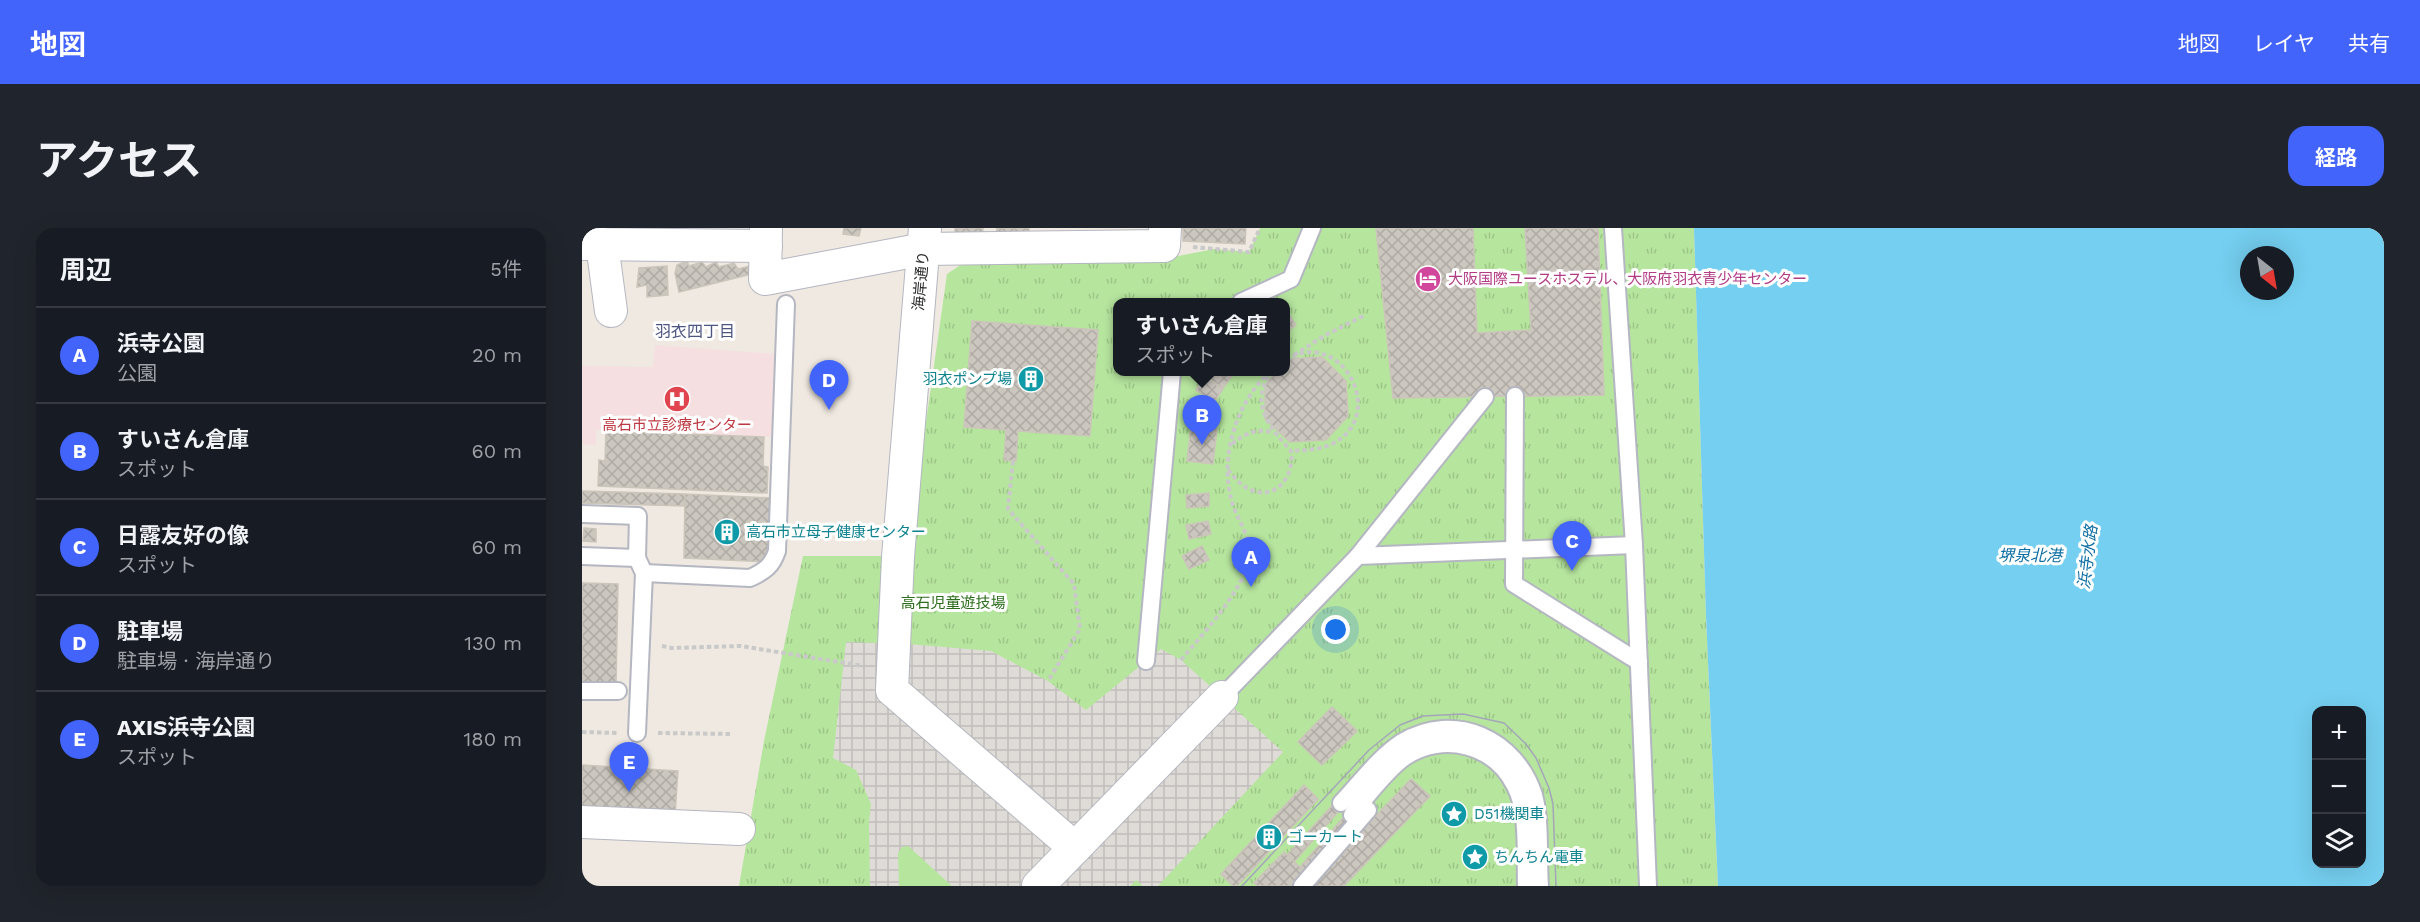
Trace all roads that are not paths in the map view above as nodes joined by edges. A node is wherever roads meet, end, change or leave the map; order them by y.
1 (1312, 228) edge
2 (1613, 228) edge
3 (766, 237) edge
4 (1164, 237) edge
5 (925, 238) edge
6 (1053, 238) edge
7 (592, 244) edge
8 (1251, 298) edge
9 (786, 304) dead end
10 (611, 311) dead end
11 (1172, 376) edge
12 (1515, 396) dead end
13 (1485, 397) dead end
14 (582, 514) edge
15 (1634, 545) junction
16 (1514, 549) junction
17 (582, 556) edge
18 (1358, 556) junction
19 (641, 565) junction
20 (1146, 661) dead end
21 (1639, 662) junction
22 (582, 690) edge
23 (618, 691) dead end
24 (1222, 697) joint
25 (637, 733) dead end
26 (1422, 749) junction
27 (1341, 803) dead end
28 (1352, 815) dead end
29 (582, 822) edge
30 (739, 829) dead end
31 (1075, 848) junction
32 (1038, 886) edge
33 (1302, 886) edge
34 (1526, 886) edge
35 (1540, 886) edge
36 (1648, 886) edge

1 - 8 lane
2 - 15 lane
3 - 5 street
3 - 7 street
4 - 6 street
5 - 6 street
5 - 31 street, 海岸通り
7 - 10 street
9 - 19 lane
11 - 20 lane
12 - 16 lane
13 - 18 lane
14 - 19 lane
15 - 16 lane
15 - 21 lane
16 - 18 lane
16 - 21 lane
17 - 19 lane
18 - 24 lane
19 - 25 lane
21 - 36 lane
22 - 23 lane
24 - 31 street
26 - 28 lane
26 - 33 lane
26 - 34 lane
27 - 35 lane
29 - 30 street
31 - 32 street

